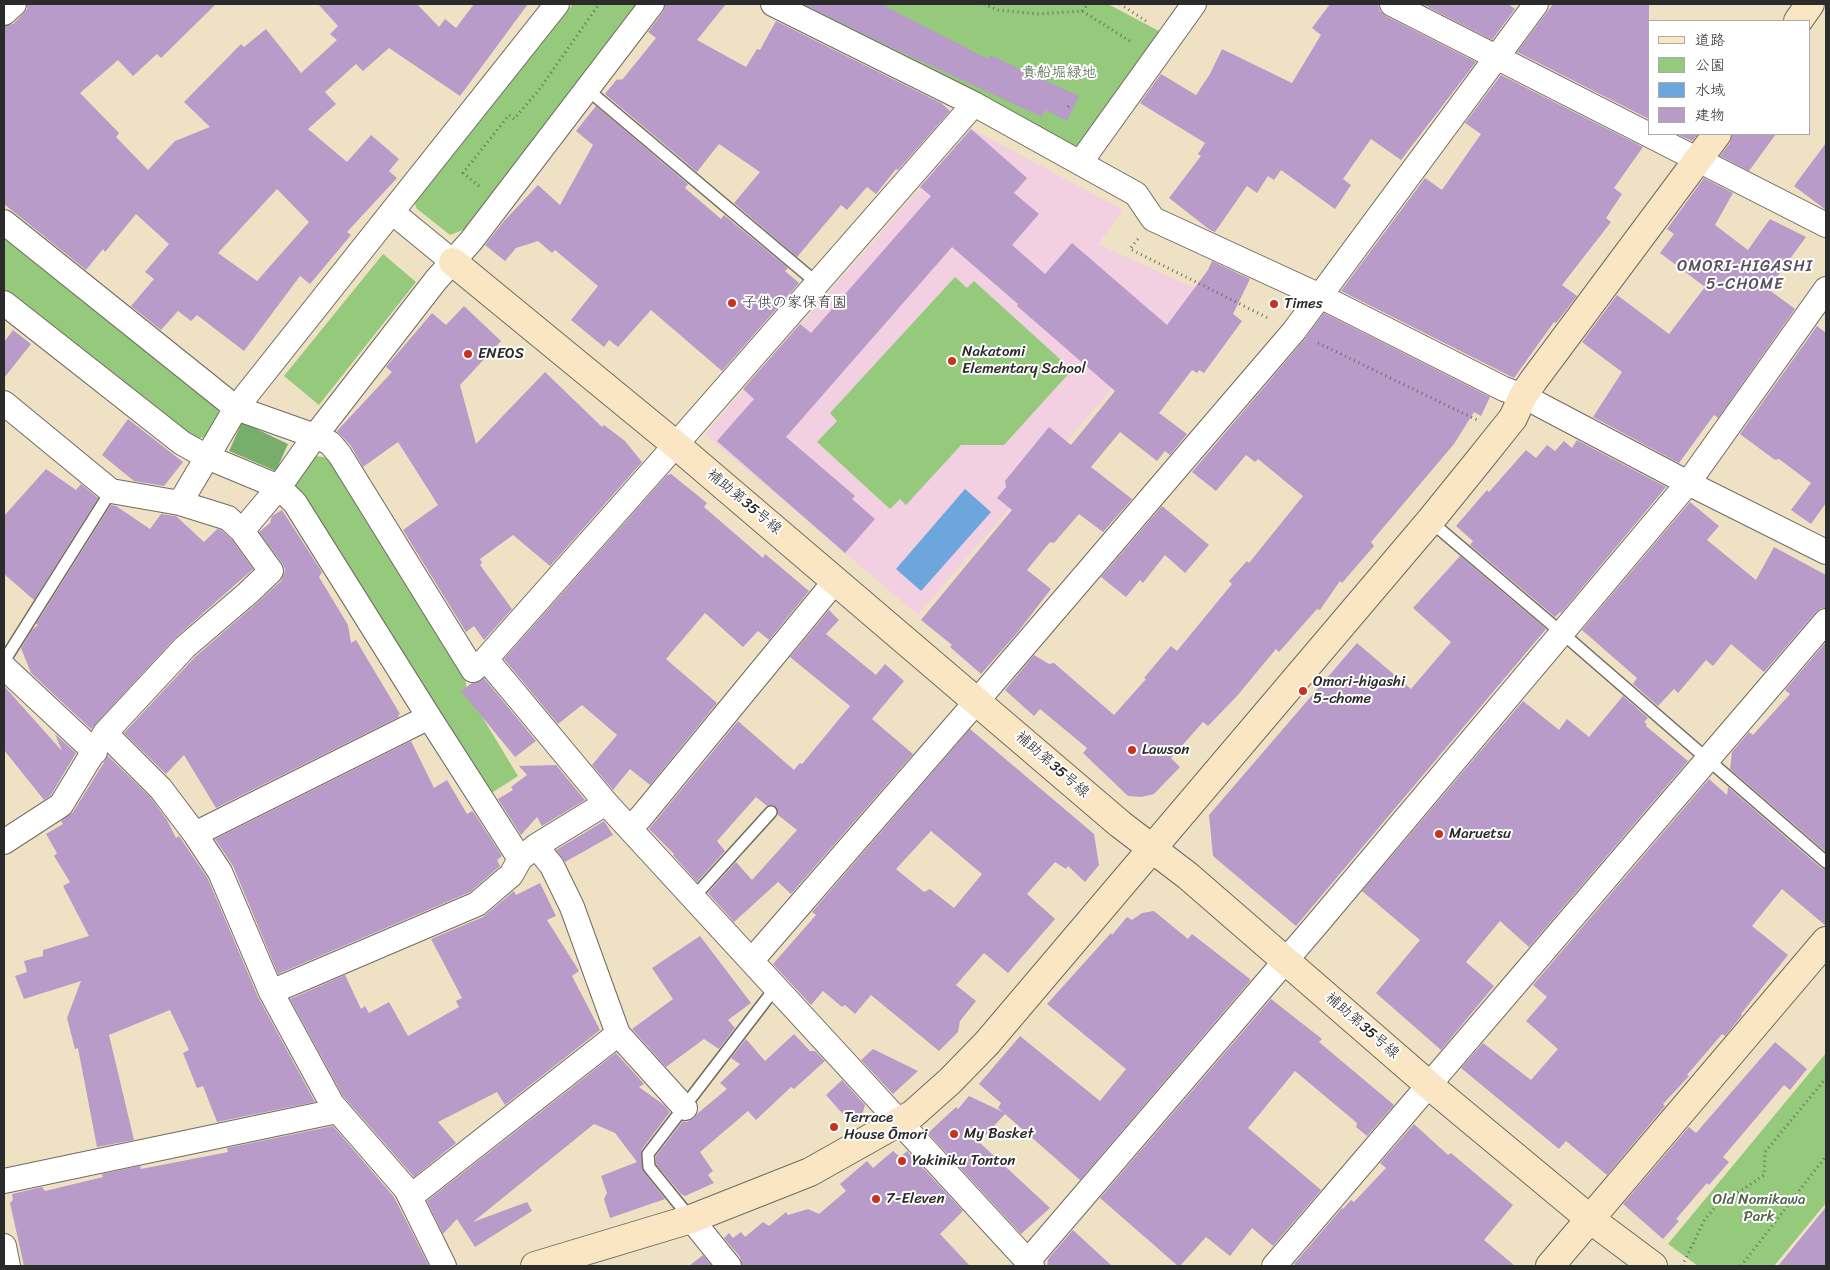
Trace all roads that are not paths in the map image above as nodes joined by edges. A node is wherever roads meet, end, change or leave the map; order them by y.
1 (14, 4) edge
2 (557, 4) edge
3 (652, 4) edge
4 (773, 4) edge
5 (1194, 4) edge
6 (1392, 4) edge
7 (1536, 4) edge
8 (1810, 4) edge
9 (4, 13) edge
10 (1799, 20) edge
11 (1496, 56) junction
12 (588, 90) junction
13 (974, 104) junction
14 (1716, 135) edge
15 (1698, 161) junction
16 (1080, 163) junction
17 (392, 212) junction
18 (4, 222) edge
19 (1826, 225) edge
20 (453, 262) junction
21 (817, 283) junction
22 (1826, 289) edge
23 (1320, 296) junction
24 (4, 303) edge
25 (1524, 396) junction
26 (4, 403) edge
27 (236, 408) junction
28 (315, 436) junction
29 (676, 445) junction
30 (207, 457) junction
31 (1688, 483) junction
32 (279, 488) junction
33 (111, 491) junction
34 (180, 502) junction
35 (1430, 521) junction
36 (242, 531) junction
37 (1826, 552) edge
38 (836, 580) junction
39 (1826, 622) edge
40 (1562, 633) junction
41 (486, 659) junction
42 (4, 661) edge
43 (4, 667) edge
44 (977, 701) junction
45 (429, 717) junction
46 (100, 742) junction
47 (1709, 760) junction
48 (606, 803) junction
49 (771, 812) dead end
50 (630, 828) junction
51 (195, 834) junction
52 (4, 842) edge
53 (1152, 848) junction
54 (528, 853) junction
55 (1826, 862) edge
56 (693, 898) junction
57 (1826, 940) edge
58 (752, 960) junction
59 (1286, 960) junction
60 (776, 987) junction
61 (271, 992) junction
62 (618, 1034) junction
63 (1430, 1086) junction
64 (685, 1108) junction
65 (337, 1111) junction
66 (899, 1122) junction
67 (4, 1181) edge
68 (410, 1198) junction
69 (691, 1219) junction
70 (1590, 1219) junction
71 (4, 1246) edge
72 (1030, 1264) edge
73 (8, 1266) edge
74 (444, 1266) edge
75 (534, 1266) edge
76 (729, 1266) edge
77 (1274, 1266) edge
78 (1550, 1266) edge
79 (1653, 1266) edge

1 - 9 street
2 - 17 street
3 - 12 street
4 - 13 street
5 - 16 street
6 - 11 street
7 - 11 street
8 - 10 street
11 - 15 street
11 - 23 street
12 - 20 street
12 - 21 lane
13 - 16 street
13 - 21 street
14 - 15 street
15 - 19 street
15 - 25 street
16 - 23 street
17 - 20 street
17 - 27 street
18 - 27 street
20 - 28 street
20 - 29 street, 補助第35号線
21 - 29 street
22 - 31 street
23 - 25 street
23 - 44 street
24 - 30 street
25 - 31 street
25 - 35 street
26 - 33 street
27 - 28 street
27 - 30 street
28 - 32 street
28 - 41 street
29 - 38 street, 補助第35号線
29 - 41 street
30 - 32 street
30 - 34 street
31 - 37 street
31 - 40 street
32 - 36 street
32 - 45 street
33 - 34 street
33 - 42 lane
34 - 36 street
35 - 40 lane
35 - 53 street
36 - 46 street
38 - 44 street, 補助第35号線
38 - 50 street
39 - 47 street
40 - 47 lane
40 - 59 street
41 - 48 street
43 - 46 street
44 - 53 street, 補助第35号線
44 - 58 street
45 - 51 street
45 - 54 street
46 - 51 street
46 - 52 street
47 - 55 lane
47 - 63 street
48 - 50 street
48 - 54 street
49 - 56 lane
50 - 56 street
51 - 61 street
53 - 59 street, 補助第35号線
53 - 66 street
54 - 61 street
54 - 62 street
56 - 58 street
57 - 70 street
58 - 60 street
59 - 63 street, 補助第35号線
59 - 72 street
60 - 64 lane
60 - 66 street
61 - 65 street
62 - 64 street
62 - 68 street
63 - 70 street, 補助第35号線
63 - 77 street
64 - 69 lane
65 - 67 street
65 - 68 street
66 - 69 street
66 - 72 street
68 - 74 street
69 - 75 street
69 - 76 street
70 - 78 street
70 - 79 street, 補助第35号線
71 - 73 street

